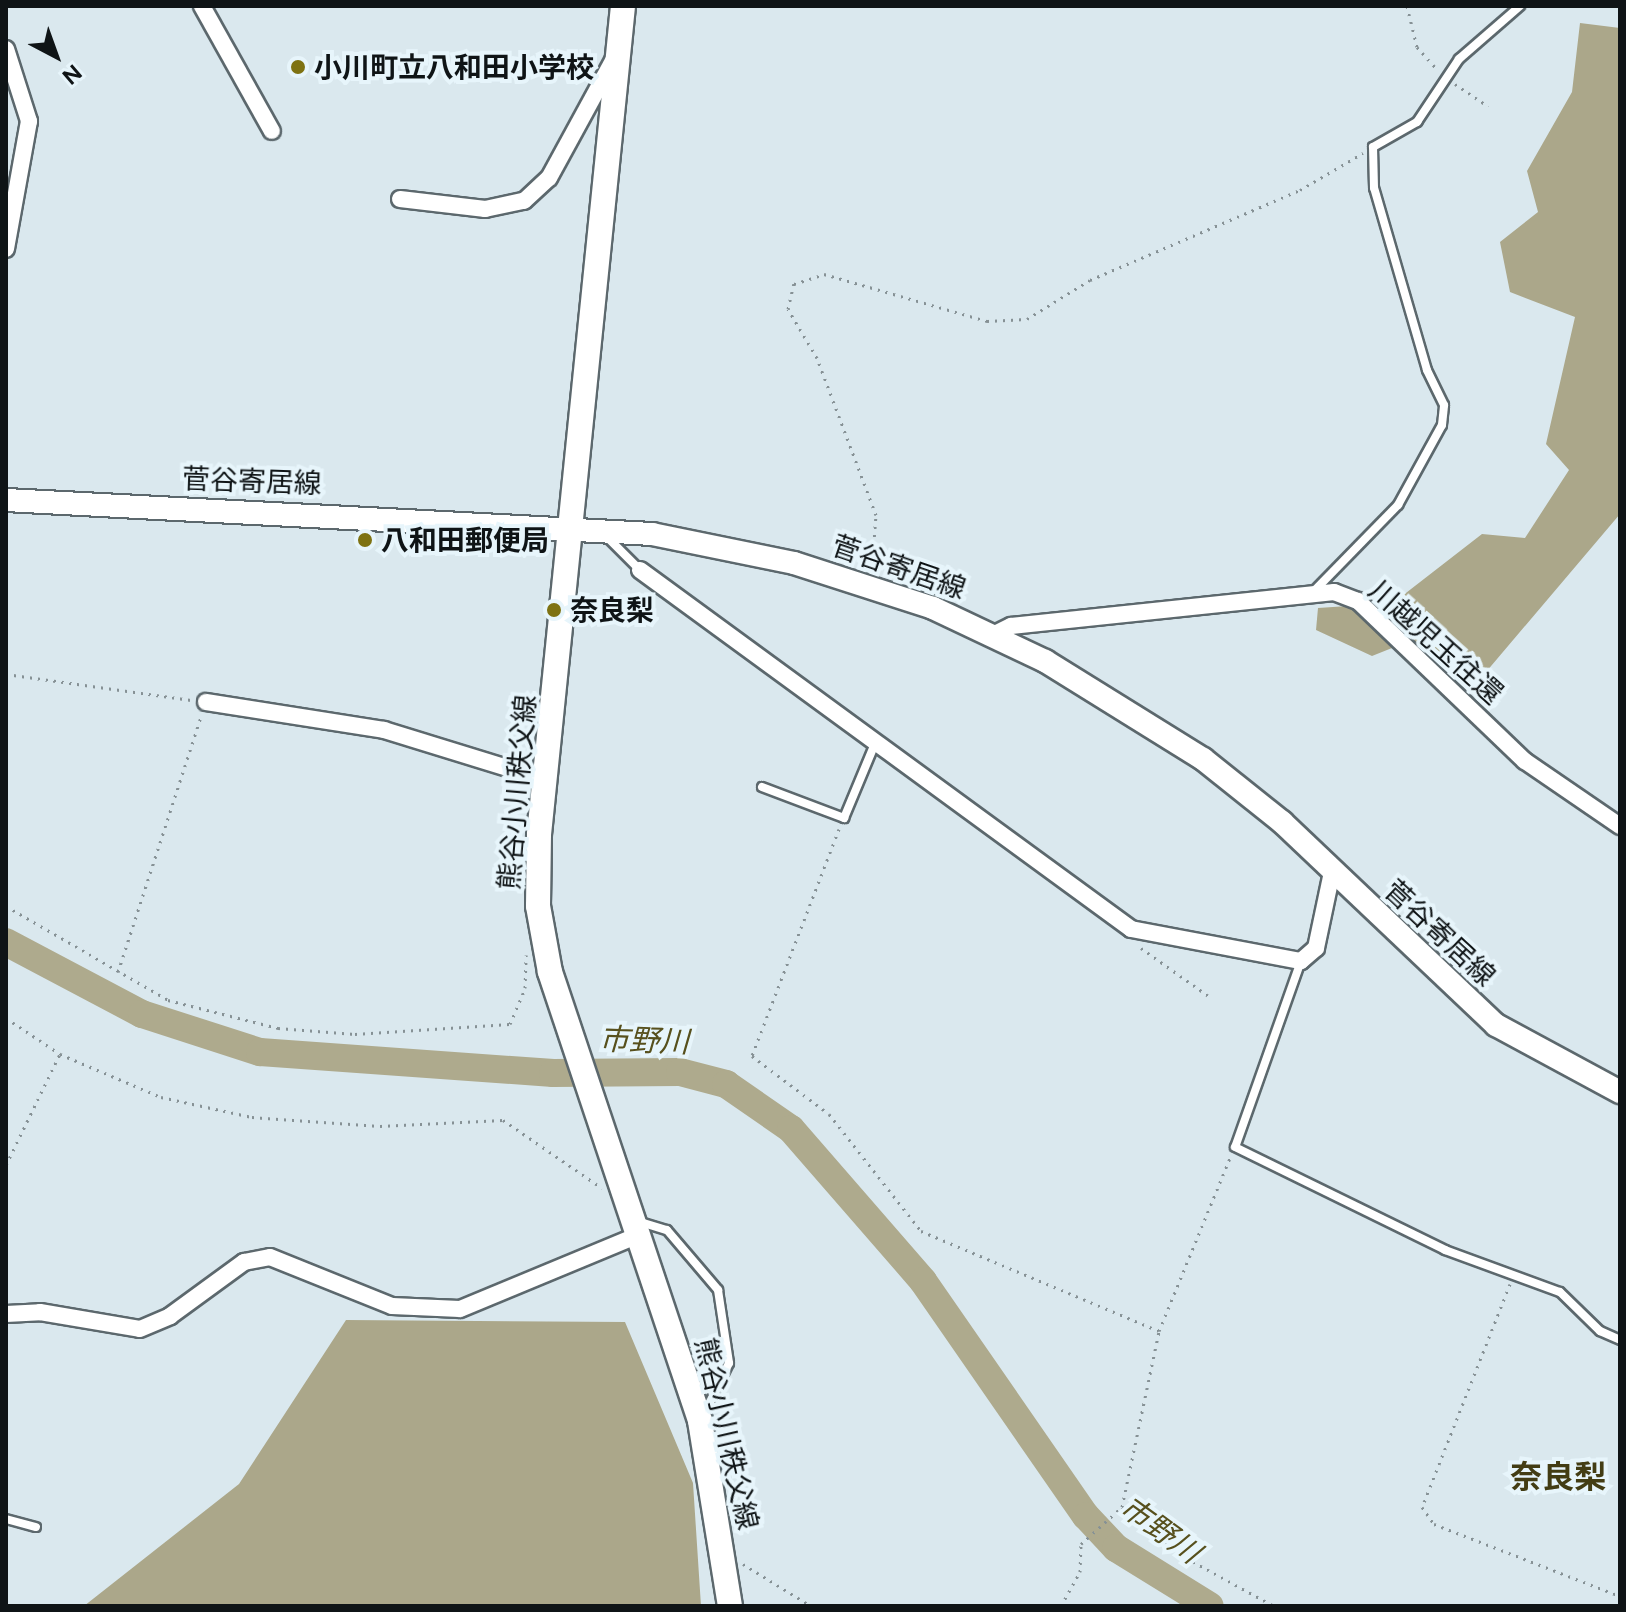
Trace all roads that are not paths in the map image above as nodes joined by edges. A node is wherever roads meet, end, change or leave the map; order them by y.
1 (202, 6) edge
2 (623, 6) edge
3 (1520, 6) edge
4 (6, 49) edge
5 (618, 53) junction
6 (272, 131) dead end
7 (400, 199) dead end
8 (6, 249) edge
9 (6, 500) edge
10 (570, 525) junction
11 (602, 529) junction
12 (640, 570) joint
13 (1309, 594) junction
14 (995, 634) junction
15 (206, 702) road end
16 (877, 738) junction
17 (547, 780) junction
18 (762, 787) dead end
19 (1620, 826) edge
20 (1332, 872) junction
21 (1301, 961) junction
22 (1620, 1092) edge
23 (636, 1219) junction
24 (6, 1314) edge
25 (1620, 1340) edge
26 (700, 1421) junction
27 (6, 1519) edge
28 (36, 1527) dead end
29 (730, 1606) edge

1 - 6 street
2 - 5 main road, 熊谷小川秩父線
3 - 13 lane
4 - 8 street
5 - 7 street
5 - 10 main road, 熊谷小川秩父線
9 - 10 main road, 菅谷寄居線
10 - 11 main road, 菅谷寄居線
10 - 17 main road, 熊谷小川秩父線
11 - 12 lane
11 - 14 main road, 菅谷寄居線
12 - 16 street
13 - 14 street, 川越児玉往還
13 - 19 street, 川越児玉往還
14 - 20 main road, 菅谷寄居線
15 - 17 street
16 - 18 lane
16 - 21 street
17 - 23 main road, 熊谷小川秩父線
20 - 21 street
20 - 22 main road, 菅谷寄居線
21 - 25 lane
23 - 24 street
23 - 26 main road, 熊谷小川秩父線
23 - 26 lane
26 - 29 main road, 熊谷小川秩父線
27 - 28 lane

